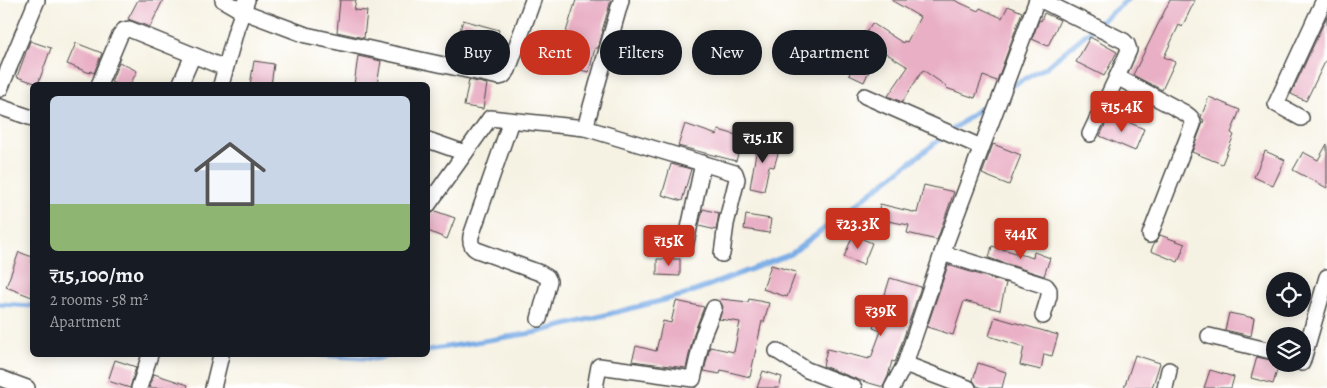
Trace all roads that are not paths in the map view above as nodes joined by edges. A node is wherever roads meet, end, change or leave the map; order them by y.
1 (37, 0) edge
2 (223, 0) edge
3 (533, 0) edge
4 (620, 0) edge
5 (1037, 0) edge
6 (1041, 0) edge
7 (1324, 0) edge
8 (244, 5) edge
9 (193, 55) junction
10 (225, 68) junction
11 (1118, 77) junction
12 (100, 82) edge
13 (181, 82) edge
14 (222, 82) edge
15 (0, 90) edge
16 (865, 96) dead end
17 (0, 107) edge
18 (30, 117) edge
19 (1301, 118) dead end
20 (511, 121) junction
21 (585, 128) junction
22 (1090, 134) dead end
23 (430, 141) edge
24 (981, 148) junction
25 (465, 153) junction
26 (703, 163) junction
27 (430, 202) edge
28 (1150, 235) dead end
29 (685, 248) dead end
30 (942, 253) junction
31 (722, 254) dead end
32 (1327, 277) edge
33 (1324, 298) edge
34 (714, 308) dead end
35 (1043, 316) dead end
36 (539, 319) dead end
37 (1209, 336) dead end
38 (1311, 337) edge
39 (1266, 350) edge
40 (777, 351) dead end
41 (149, 357) edge
42 (221, 357) edge
43 (905, 364) junction
44 (1169, 370) dead end
45 (0, 378) edge
46 (27, 388) edge
47 (139, 388) edge
48 (213, 388) edge
49 (595, 388) edge
50 (854, 388) edge
51 (892, 388) edge
52 (968, 388) edge
53 (1165, 388) edge

1 - 15 street
2 - 8 street
3 - 8 street
4 - 21 street
5 - 24 street
6 - 11 street
7 - 19 street
8 - 10 street
9 - 10 street
9 - 12 street
9 - 13 street
10 - 14 street
11 - 22 street
11 - 28 street
16 - 24 street
17 - 18 street
20 - 21 street
20 - 25 street
20 - 36 street
21 - 26 street
23 - 25 street
24 - 30 street
25 - 27 street
26 - 29 street
26 - 31 street
30 - 35 street
30 - 43 street
32 - 33 street
33 - 38 street
34 - 49 street
37 - 39 street
40 - 50 street
41 - 47 street
42 - 48 street
43 - 51 street
43 - 52 street
44 - 53 street
45 - 46 street

